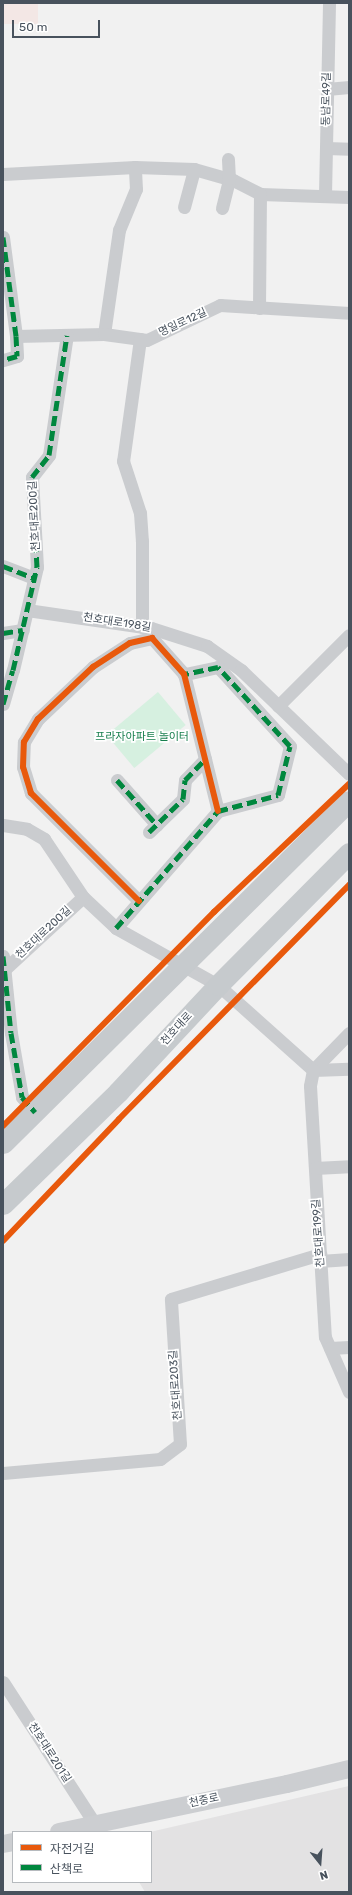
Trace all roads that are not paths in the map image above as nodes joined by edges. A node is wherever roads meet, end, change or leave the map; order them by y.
1 (329, 3) edge
2 (349, 87) edge
3 (327, 89) junction
4 (326, 148) junction
5 (349, 149) edge
6 (228, 159) dead end
7 (135, 167) junction
8 (194, 169) junction
9 (3, 174) edge
10 (229, 179) junction
11 (260, 194) junction
12 (325, 195) junction
13 (349, 197) edge
14 (184, 207) dead end
15 (222, 208) dead end
16 (3, 237) edge
17 (259, 308) junction
18 (349, 313) edge
19 (104, 334) junction
20 (66, 335) junction
21 (16, 336) junction
22 (140, 339) junction
23 (3, 360) edge
24 (3, 566) edge
25 (34, 578) junction
26 (27, 610) junction
27 (142, 627) junction
28 (23, 630) junction
29 (3, 633) edge
30 (349, 635) edge
31 (184, 674) junction
32 (3, 704) edge
33 (278, 706) junction
34 (205, 759) junction
35 (349, 774) edge
36 (117, 780) dead end
37 (349, 801) edge
38 (218, 811) junction
39 (3, 825) edge
40 (349, 853) edge
41 (83, 897) junction
42 (139, 901) junction
43 (116, 928) junction
44 (3, 956) edge
45 (185, 965) junction
46 (5, 969) junction
47 (218, 985) junction
48 (349, 1033) edge
49 (349, 1069) edge
50 (312, 1070) junction
51 (35, 1112) junction
52 (3, 1143) edge
53 (349, 1166) edge
54 (315, 1168) junction
55 (3, 1204) edge
56 (320, 1257) junction
57 (349, 1259) edge
58 (349, 1347) edge
59 (330, 1348) junction
60 (349, 1392) edge
61 (3, 1473) edge
62 (3, 1682) edge
63 (349, 1769) edge
64 (95, 1824) junction
65 (63, 1831) edge

1 - 3 street, 동남로49길
2 - 3 street
3 - 4 street, 동남로49길
4 - 5 street
4 - 12 street, 동남로49길
6 - 10 street
7 - 8 street
7 - 9 street
7 - 19 street
8 - 10 street
8 - 14 street
10 - 11 street
10 - 15 street
11 - 12 street
11 - 17 street
12 - 13 street
16 - 21 street
17 - 18 street, 명일로12길
17 - 22 street, 명일로12길
19 - 20 street, 명일로12길
19 - 22 street, 명일로12길
20 - 21 street, 명일로12길
20 - 25 street, 천호대로200길
21 - 23 street
22 - 27 street
24 - 25 street
25 - 26 street, 천호대로200길
26 - 27 street, 천호대로198길
26 - 28 street, 천호대로200길
27 - 33 street, 천호대로198길
28 - 29 street
28 - 32 street, 천호대로200길
30 - 33 street
31 - 34 street
31 - 38 street
31 - 42 street
33 - 35 street, 천호대로198길
34 - 36 street
34 - 38 street
37 - 45 main road
38 - 42 street
39 - 41 street
40 - 47 main road, 천호대로
41 - 43 street
41 - 46 street, 천호대로200길
42 - 43 street
43 - 45 street
44 - 46 street, 천호대로200길
45 - 47 street
45 - 51 main road
46 - 51 street, 천호대로200길
47 - 50 street
47 - 55 main road, 천호대로
48 - 50 street
49 - 50 street
50 - 54 street, 천호대로199길
51 - 52 main road
53 - 54 street
54 - 56 street, 천호대로199길
56 - 57 street
56 - 59 street, 천호대로199길
56 - 61 street, 천호대로203길
58 - 59 street
59 - 60 street, 천호대로199길
62 - 64 street, 천호대로201길
63 - 64 main road, 천중로
64 - 65 main road, 천중로

